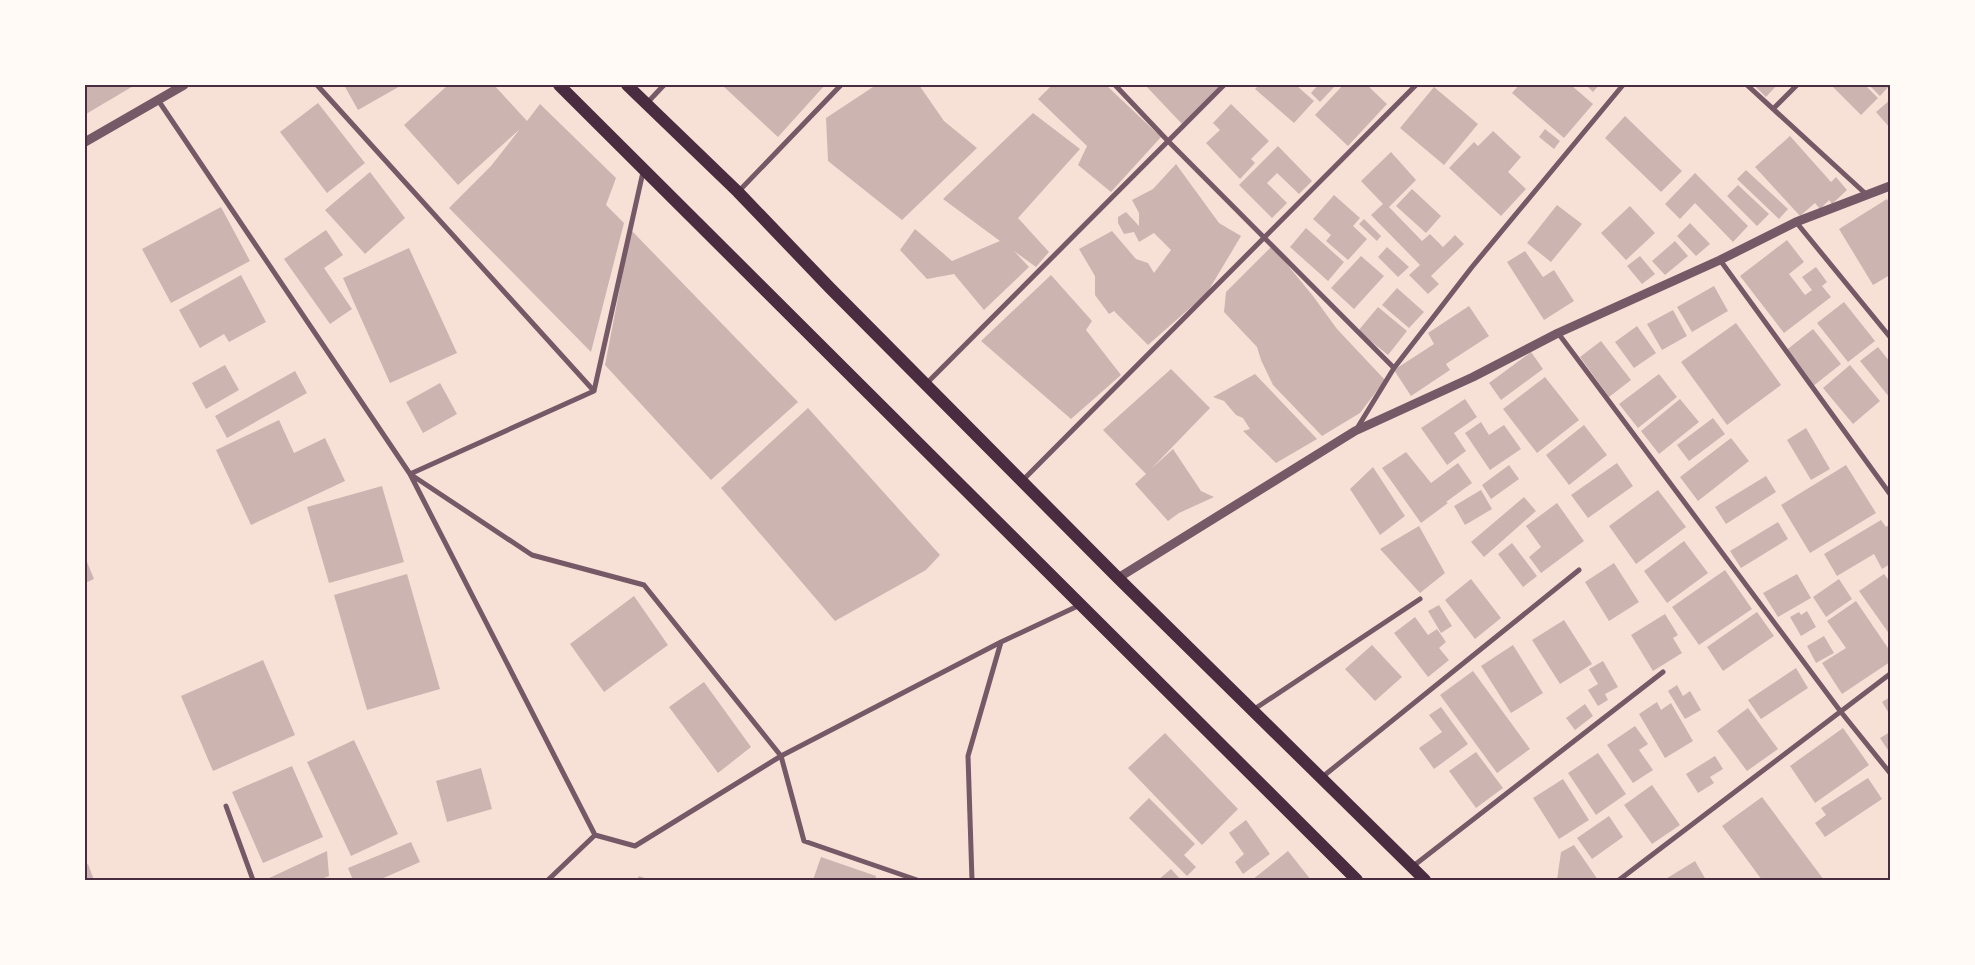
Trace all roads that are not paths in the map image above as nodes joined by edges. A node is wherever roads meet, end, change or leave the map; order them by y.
1 (184, 85) edge
2 (317, 85) edge
3 (559, 85) edge
4 (627, 85) edge
5 (664, 85) edge
6 (842, 85) edge
7 (1115, 85) edge
8 (1224, 85) edge
9 (1416, 85) edge
10 (1623, 85) edge
11 (1747, 85) edge
12 (1797, 85) edge
13 (158, 100) junction
14 (646, 104) junction
15 (1773, 109) junction
16 (1168, 141) junction
17 (85, 142) edge
18 (644, 170) junction
19 (1890, 186) edge
20 (738, 192) junction
21 (1867, 195) junction
22 (1796, 222) junction
23 (1263, 237) junction
24 (1720, 260) junction
25 (1558, 333) junction
26 (1890, 337) edge
27 (1394, 368) junction
28 (926, 384) junction
29 (594, 391) junction
30 (1355, 431) junction
31 (410, 474) junction
32 (1022, 481) junction
33 (1890, 494) edge
34 (1579, 570) dead end
35 (1118, 578) junction
36 (1420, 598) dead end
37 (1081, 605) junction
38 (1001, 642) junction
39 (1663, 672) dead end
40 (1890, 674) edge
41 (1253, 710) junction
42 (1842, 712) junction
43 (781, 756) junction
44 (1890, 773) edge
45 (1321, 778) junction
46 (226, 806) dead end
47 (595, 834) junction
48 (1412, 867) junction
49 (253, 880) edge
50 (548, 880) edge
51 (918, 880) edge
52 (972, 880) edge
53 (1356, 880) edge
54 (1425, 880) edge
55 (1619, 880) edge

1 - 13 street
2 - 29 street
3 - 18 main road
4 - 14 main road
5 - 14 street
6 - 20 street
7 - 16 street
8 - 16 street
9 - 23 street
10 - 27 street
11 - 15 street
12 - 15 street
13 - 17 street
13 - 31 street
14 - 20 main road
15 - 21 street
16 - 23 street
16 - 28 street
18 - 29 street
18 - 37 main road
19 - 21 street
20 - 28 main road
21 - 22 street
22 - 24 street
22 - 26 street
23 - 27 street
23 - 32 street
24 - 25 street
24 - 33 street
25 - 30 street
25 - 42 street
27 - 30 street
28 - 32 main road
29 - 31 street
30 - 35 street
31 - 43 street
31 - 47 street
32 - 35 main road
34 - 45 street
35 - 41 main road
36 - 41 street
37 - 38 street
37 - 53 main road
38 - 43 street
38 - 52 street
39 - 48 street
40 - 42 street
41 - 45 main road
42 - 44 street
42 - 55 street
43 - 47 street
43 - 51 street
45 - 48 main road
46 - 49 street
47 - 50 street
48 - 54 main road

